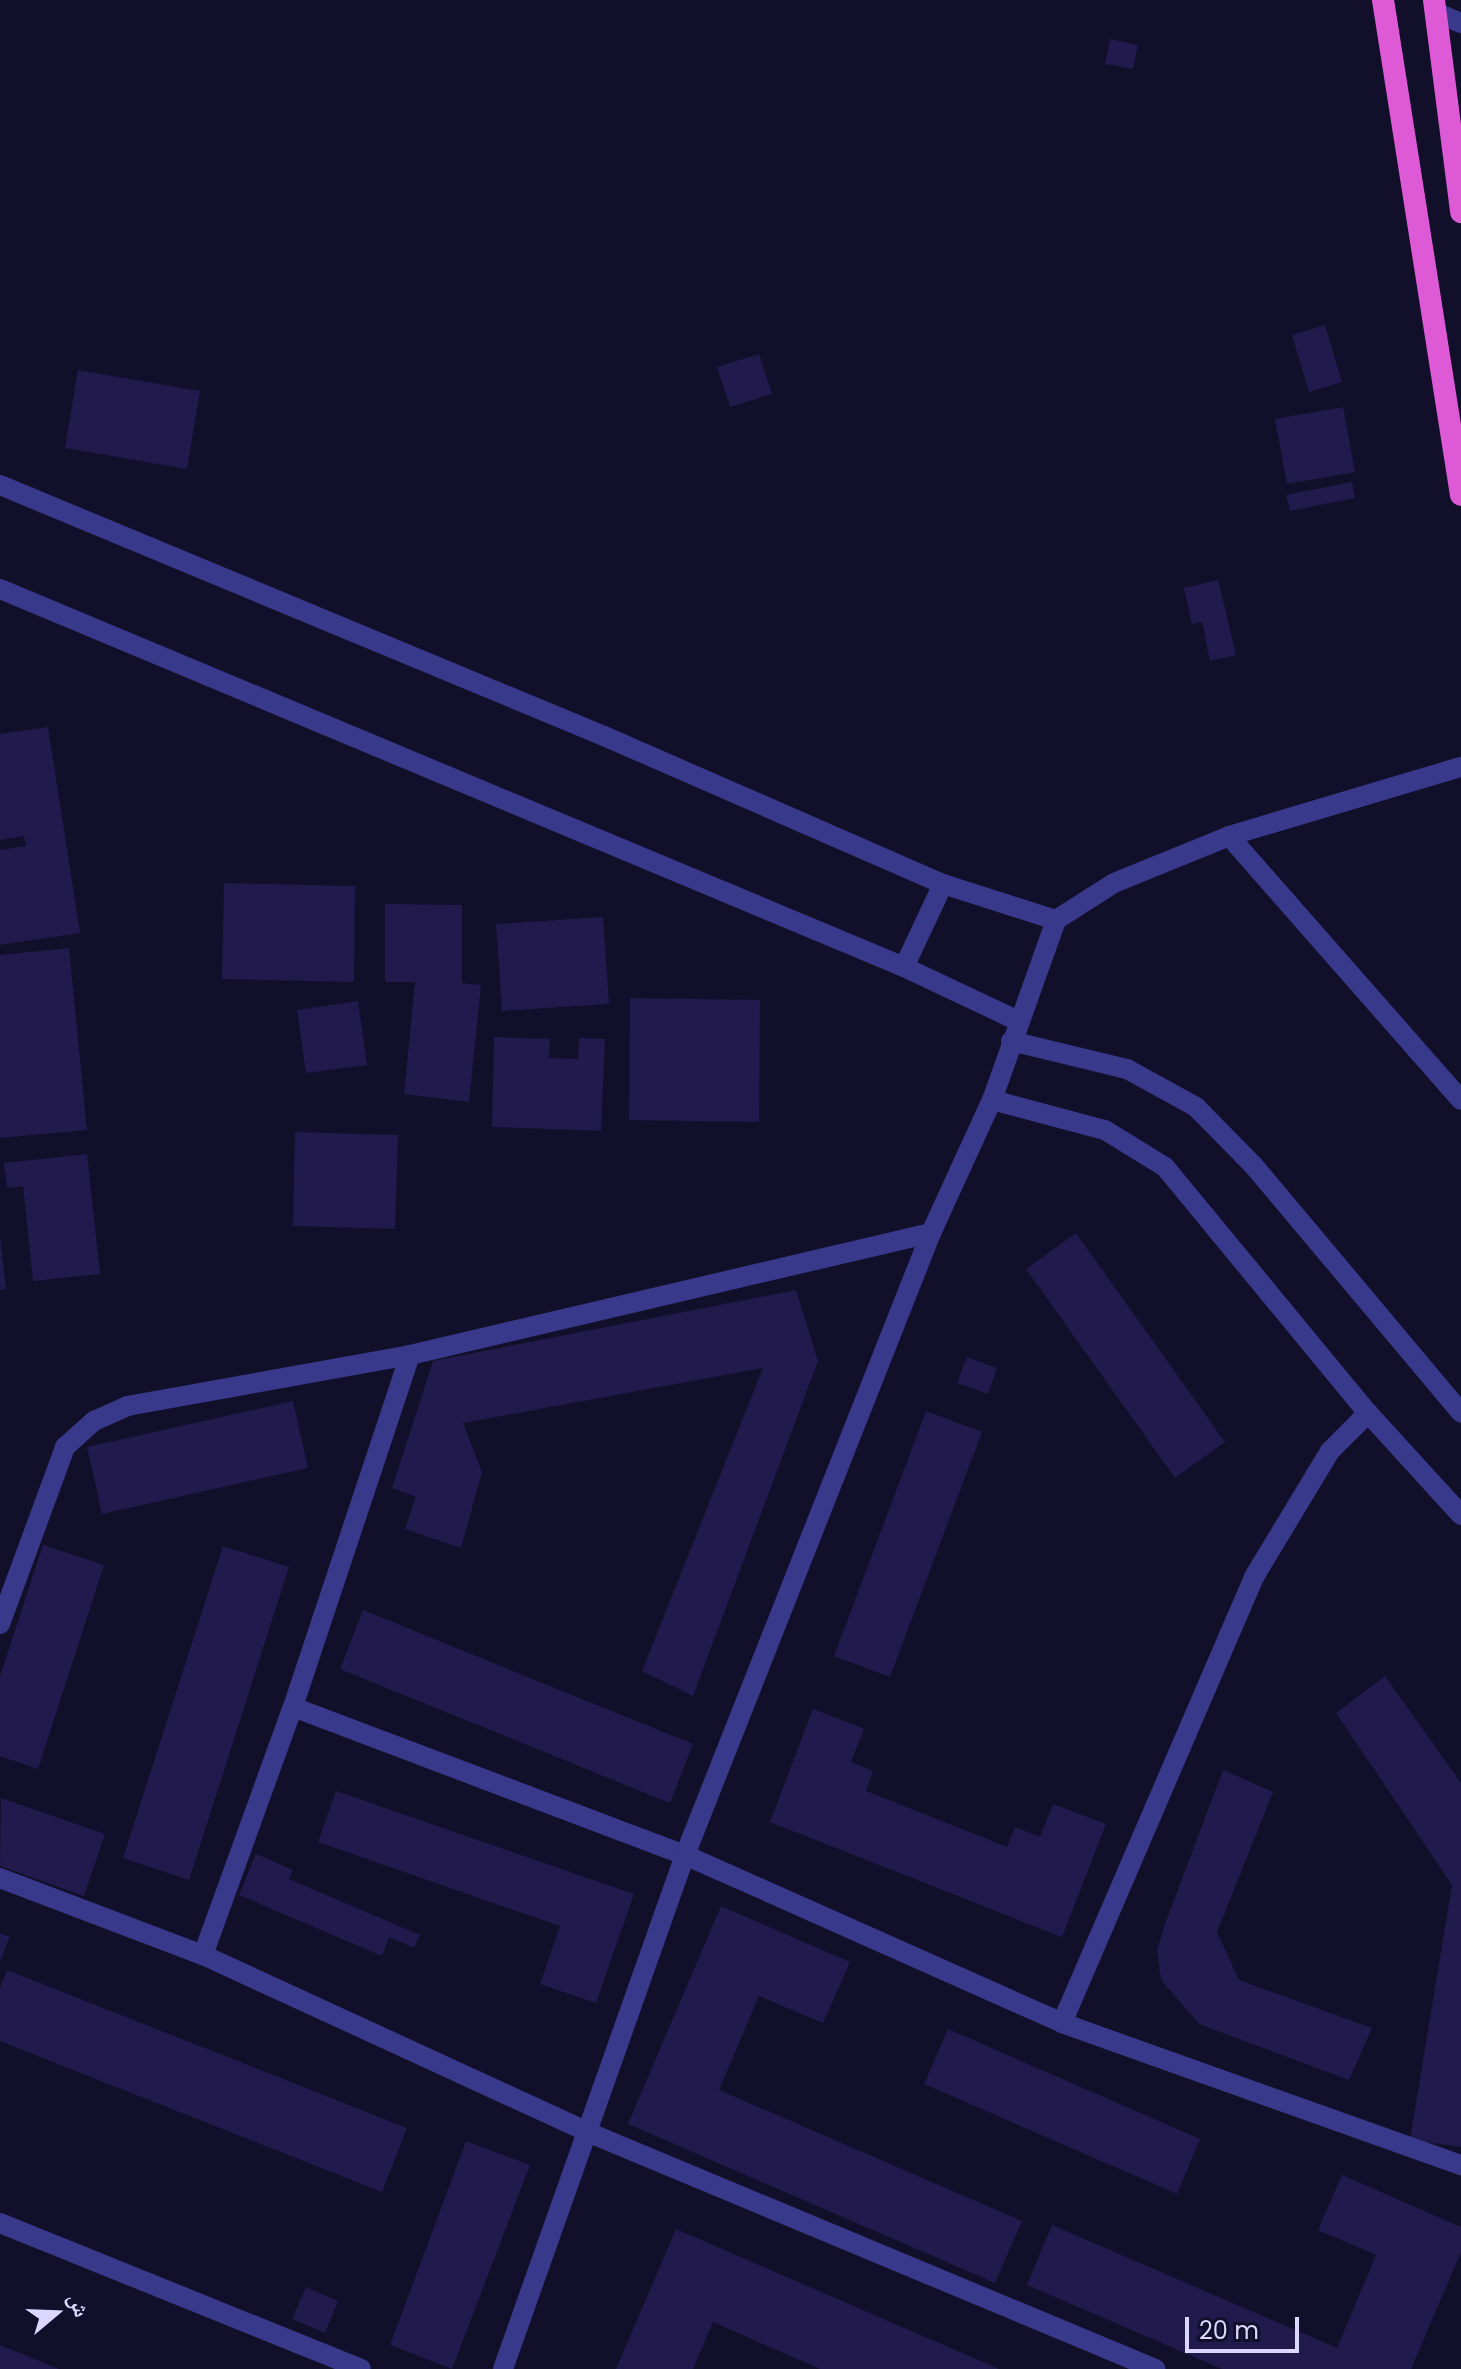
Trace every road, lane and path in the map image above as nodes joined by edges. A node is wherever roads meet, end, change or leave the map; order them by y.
1 (1383, 0) edge
2 (1435, 6) edge
3 (1461, 23) edge
4 (1461, 212) edge
5 (0, 485) edge
6 (1461, 495) edge
7 (0, 589) edge
8 (1461, 767) edge
9 (1229, 836) junction
10 (943, 884) junction
11 (1056, 920) junction
12 (904, 967) junction
13 (1018, 1021) junction
14 (1011, 1041) junction
15 (992, 1100) junction
16 (1461, 1100) edge
17 (931, 1233) junction
18 (410, 1355) junction
19 (1368, 1413) junction
20 (1461, 1413) edge
21 (1461, 1515) edge
22 (0, 1624) edge
23 (293, 1707) junction
24 (685, 1855) junction
25 (0, 1878) edge
26 (203, 1955) junction
27 (1062, 2023) junction
28 (585, 2131) junction
29 (1461, 2165) edge
30 (0, 2223) edge
31 (361, 2369) edge
32 (503, 2369) edge
33 (1155, 2369) edge

1 - 6 highway
2 - 3 street
2 - 4 highway
5 - 10 street
7 - 12 street
8 - 9 street
9 - 11 street
9 - 16 street
10 - 11 street
10 - 12 street
11 - 13 street
12 - 13 street
13 - 14 street
14 - 15 street
14 - 20 street
15 - 17 street
15 - 19 street
17 - 18 street
17 - 24 street
18 - 22 street
18 - 23 street
19 - 21 street
19 - 27 street
23 - 24 street
23 - 26 street
24 - 27 street
24 - 28 street
25 - 26 street
26 - 28 street
27 - 29 street
28 - 32 street
28 - 33 street
30 - 31 street

